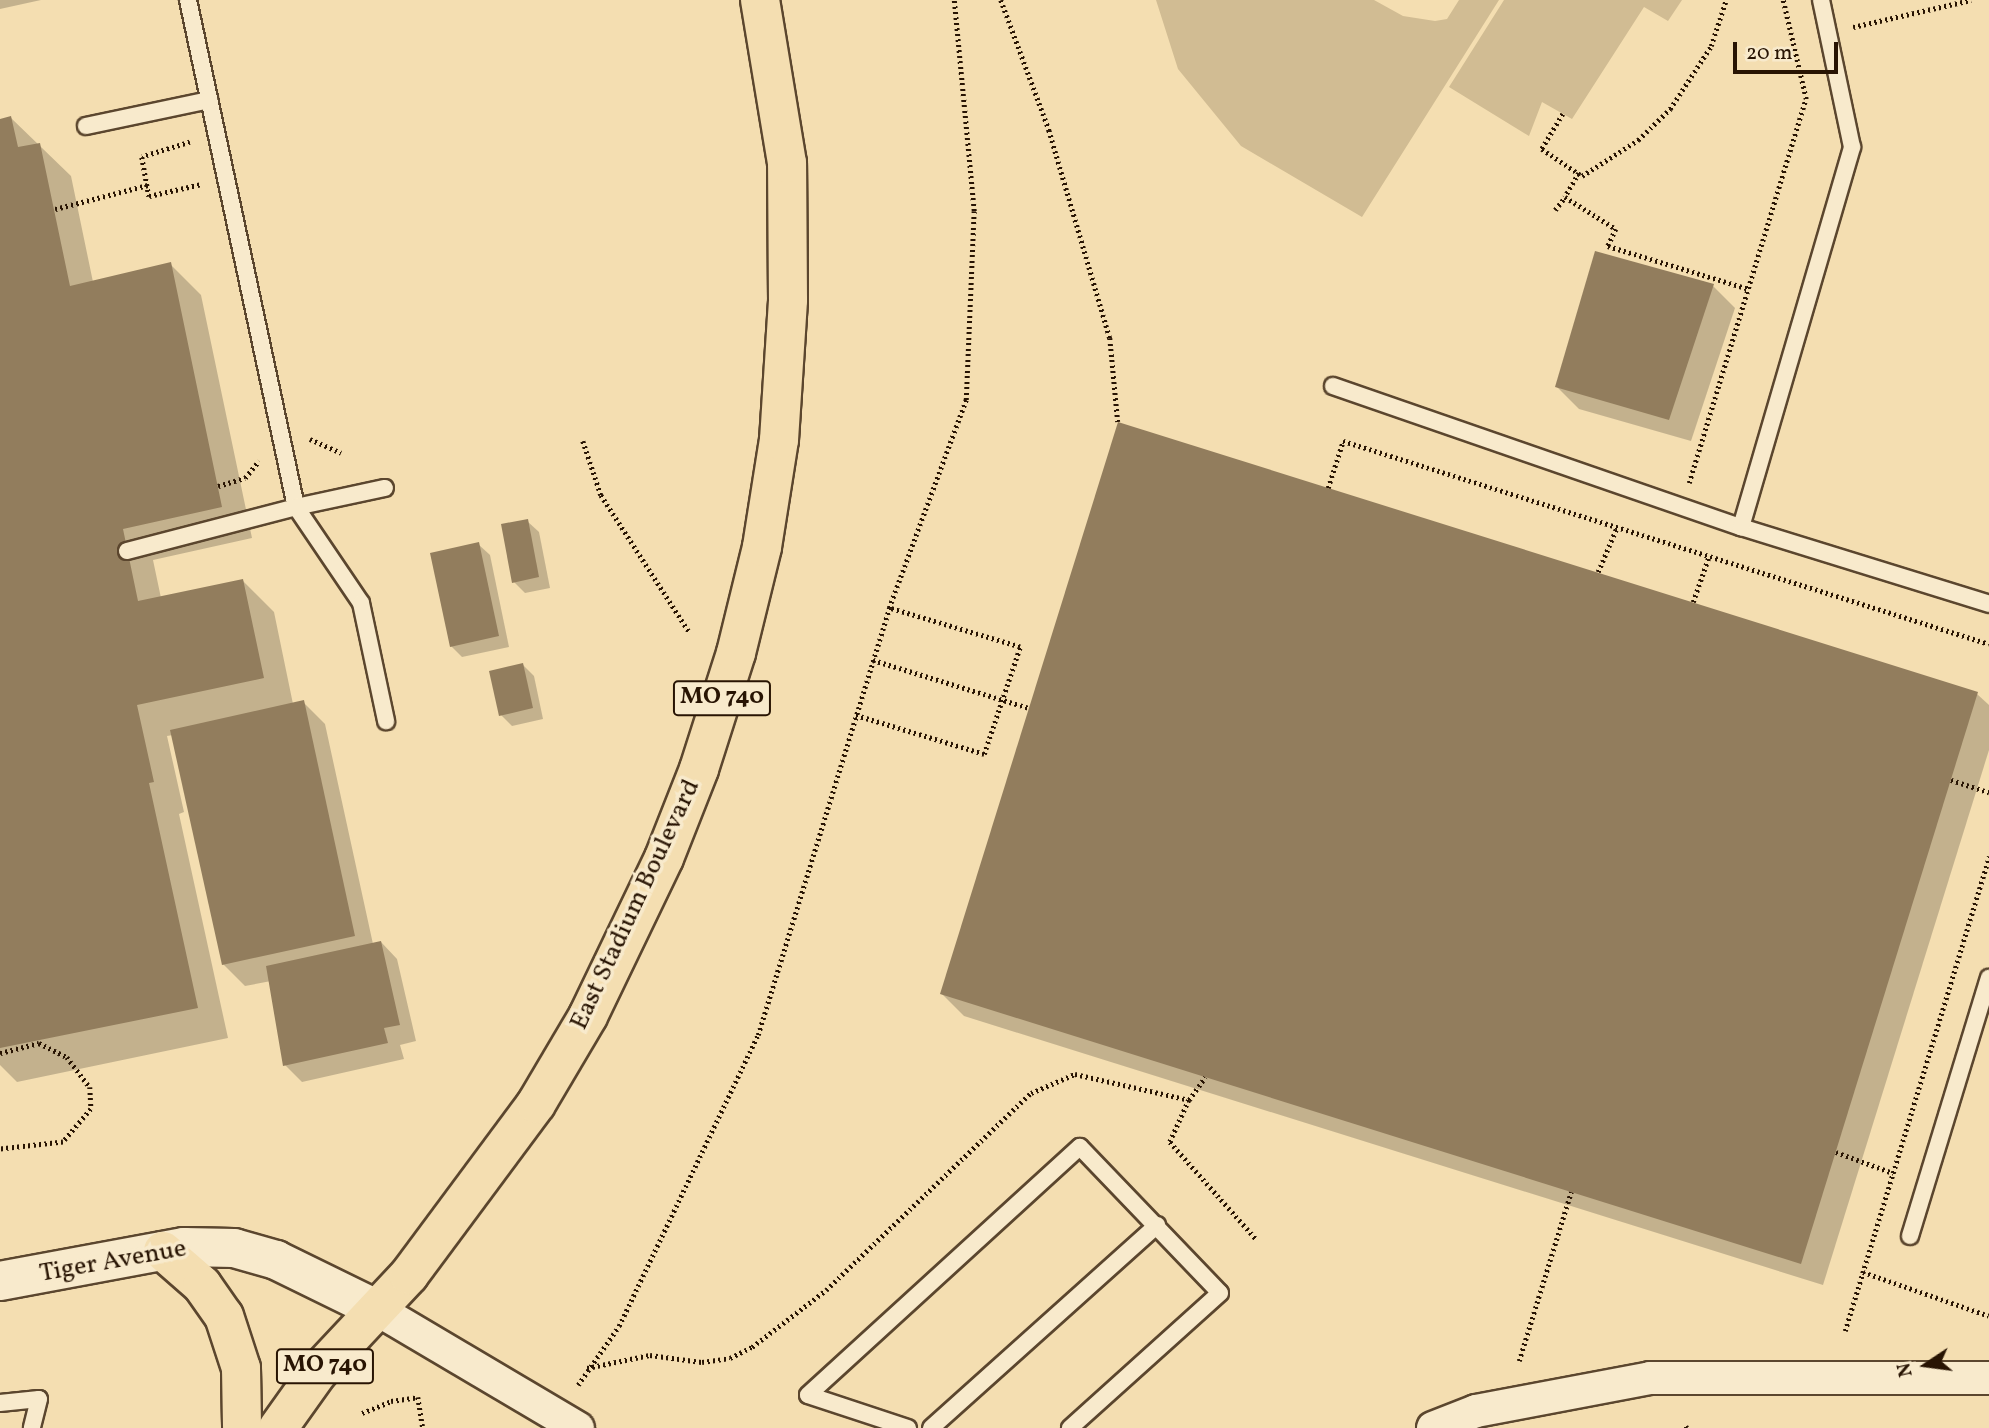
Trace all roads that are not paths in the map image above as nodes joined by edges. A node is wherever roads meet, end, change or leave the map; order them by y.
1 (188, 0) edge
2 (760, 0) edge
3 (1821, 0) edge
4 (209, 100) junction
5 (86, 126) dead end
6 (1333, 386) dead end
7 (385, 488) dead end
8 (296, 507) junction
9 (1741, 527) junction
10 (127, 551) dead end
11 (1989, 604) edge
12 (387, 721) dead end
13 (1989, 978) edge
14 (1157, 1225) junction
15 (1910, 1236) dead end
16 (163, 1251) junction
17 (0, 1281) edge
18 (380, 1311) junction
19 (1989, 1378) edge
20 (0, 1402) edge
21 (32, 1428) edge
22 (242, 1428) edge
23 (278, 1428) edge
24 (578, 1428) edge
25 (908, 1428) edge
26 (931, 1428) edge
27 (1070, 1428) edge
28 (1433, 1428) edge

1 - 4 lane
2 - 18 main road, East Stadium Boulevard / MO 740
3 - 9 lane
4 - 5 lane
4 - 8 lane
6 - 9 lane
7 - 8 lane
8 - 10 lane
8 - 12 lane
9 - 11 lane
13 - 15 lane
14 - 25 lane
14 - 26 lane
14 - 27 lane
16 - 17 street, Tiger Avenue
16 - 18 street, Tiger Avenue
16 - 22 main road
18 - 23 main road, East Stadium Boulevard / MO 740
18 - 24 street
19 - 28 street
20 - 21 lane

